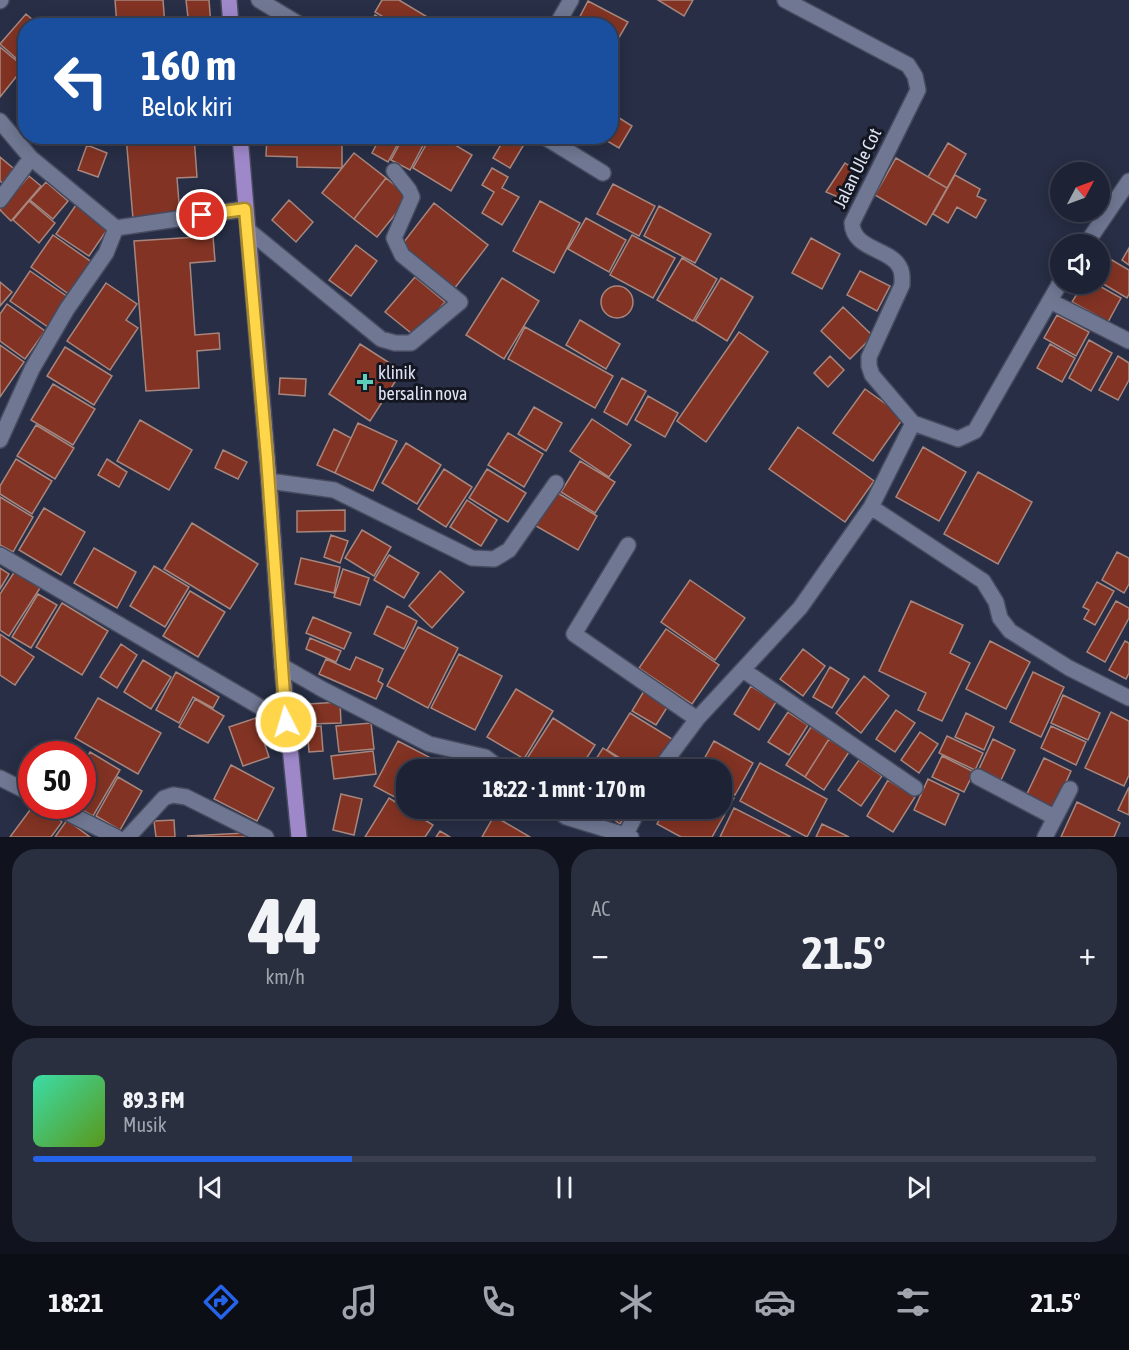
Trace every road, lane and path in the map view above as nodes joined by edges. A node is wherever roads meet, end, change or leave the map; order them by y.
1 (229, 0) edge
2 (259, 0) edge
3 (571, 0) edge
4 (785, 0) edge
5 (230, 18) edge
6 (289, 18) edge
7 (561, 18) edge
8 (0, 122) edge
9 (18, 143) edge
10 (19, 144) edge
11 (241, 144) edge
12 (556, 144) edge
13 (31, 158) junction
14 (394, 171) dead end
15 (603, 173) dead end
16 (1129, 181) edge
17 (0, 200) edge
18 (245, 209) junction
19 (116, 228) junction
20 (248, 230) junction
21 (1093, 234) edge
22 (1054, 294) edge
23 (1050, 301) junction
24 (1129, 340) edge
25 (912, 423) junction
26 (0, 440) edge
27 (269, 481) junction
28 (556, 483) dead end
29 (871, 507) junction
30 (628, 545) dead end
31 (0, 555) edge
32 (282, 666) junction
33 (743, 670) junction
34 (1129, 699) edge
35 (698, 720) junction
36 (286, 722) junction
37 (488, 759) edge
38 (668, 759) edge
39 (978, 777) dead end
40 (0, 778) edge
41 (18, 787) edge
42 (915, 788) dead end
43 (1070, 789) dead end
44 (1054, 817) junction
45 (80, 819) edge
46 (573, 819) edge
47 (635, 819) edge
48 (629, 835) edge
49 (116, 837) edge
50 (128, 837) edge
51 (266, 837) edge
52 (299, 837) edge
53 (1045, 837) edge

1 - 5 main road
2 - 6 street
3 - 7 street
4 - 25 street, Jalan Ule Cot
8 - 9 street
10 - 13 street
11 - 18 main road
12 - 15 street
13 - 17 street
13 - 19 street
14 - 20 street
16 - 21 street
18 - 19 street
18 - 20 main road
19 - 26 street
20 - 27 main road
22 - 23 street
23 - 24 street
23 - 25 street
25 - 29 street
27 - 28 street
27 - 32 main road
29 - 33 street
29 - 34 street
30 - 35 street
31 - 36 street
32 - 36 main road
32 - 37 street
33 - 35 street
33 - 42 street
35 - 38 street
36 - 52 main road
39 - 44 street
40 - 41 street
43 - 44 street
44 - 53 street
45 - 49 street
46 - 48 street
47 - 48 street
50 - 51 street

